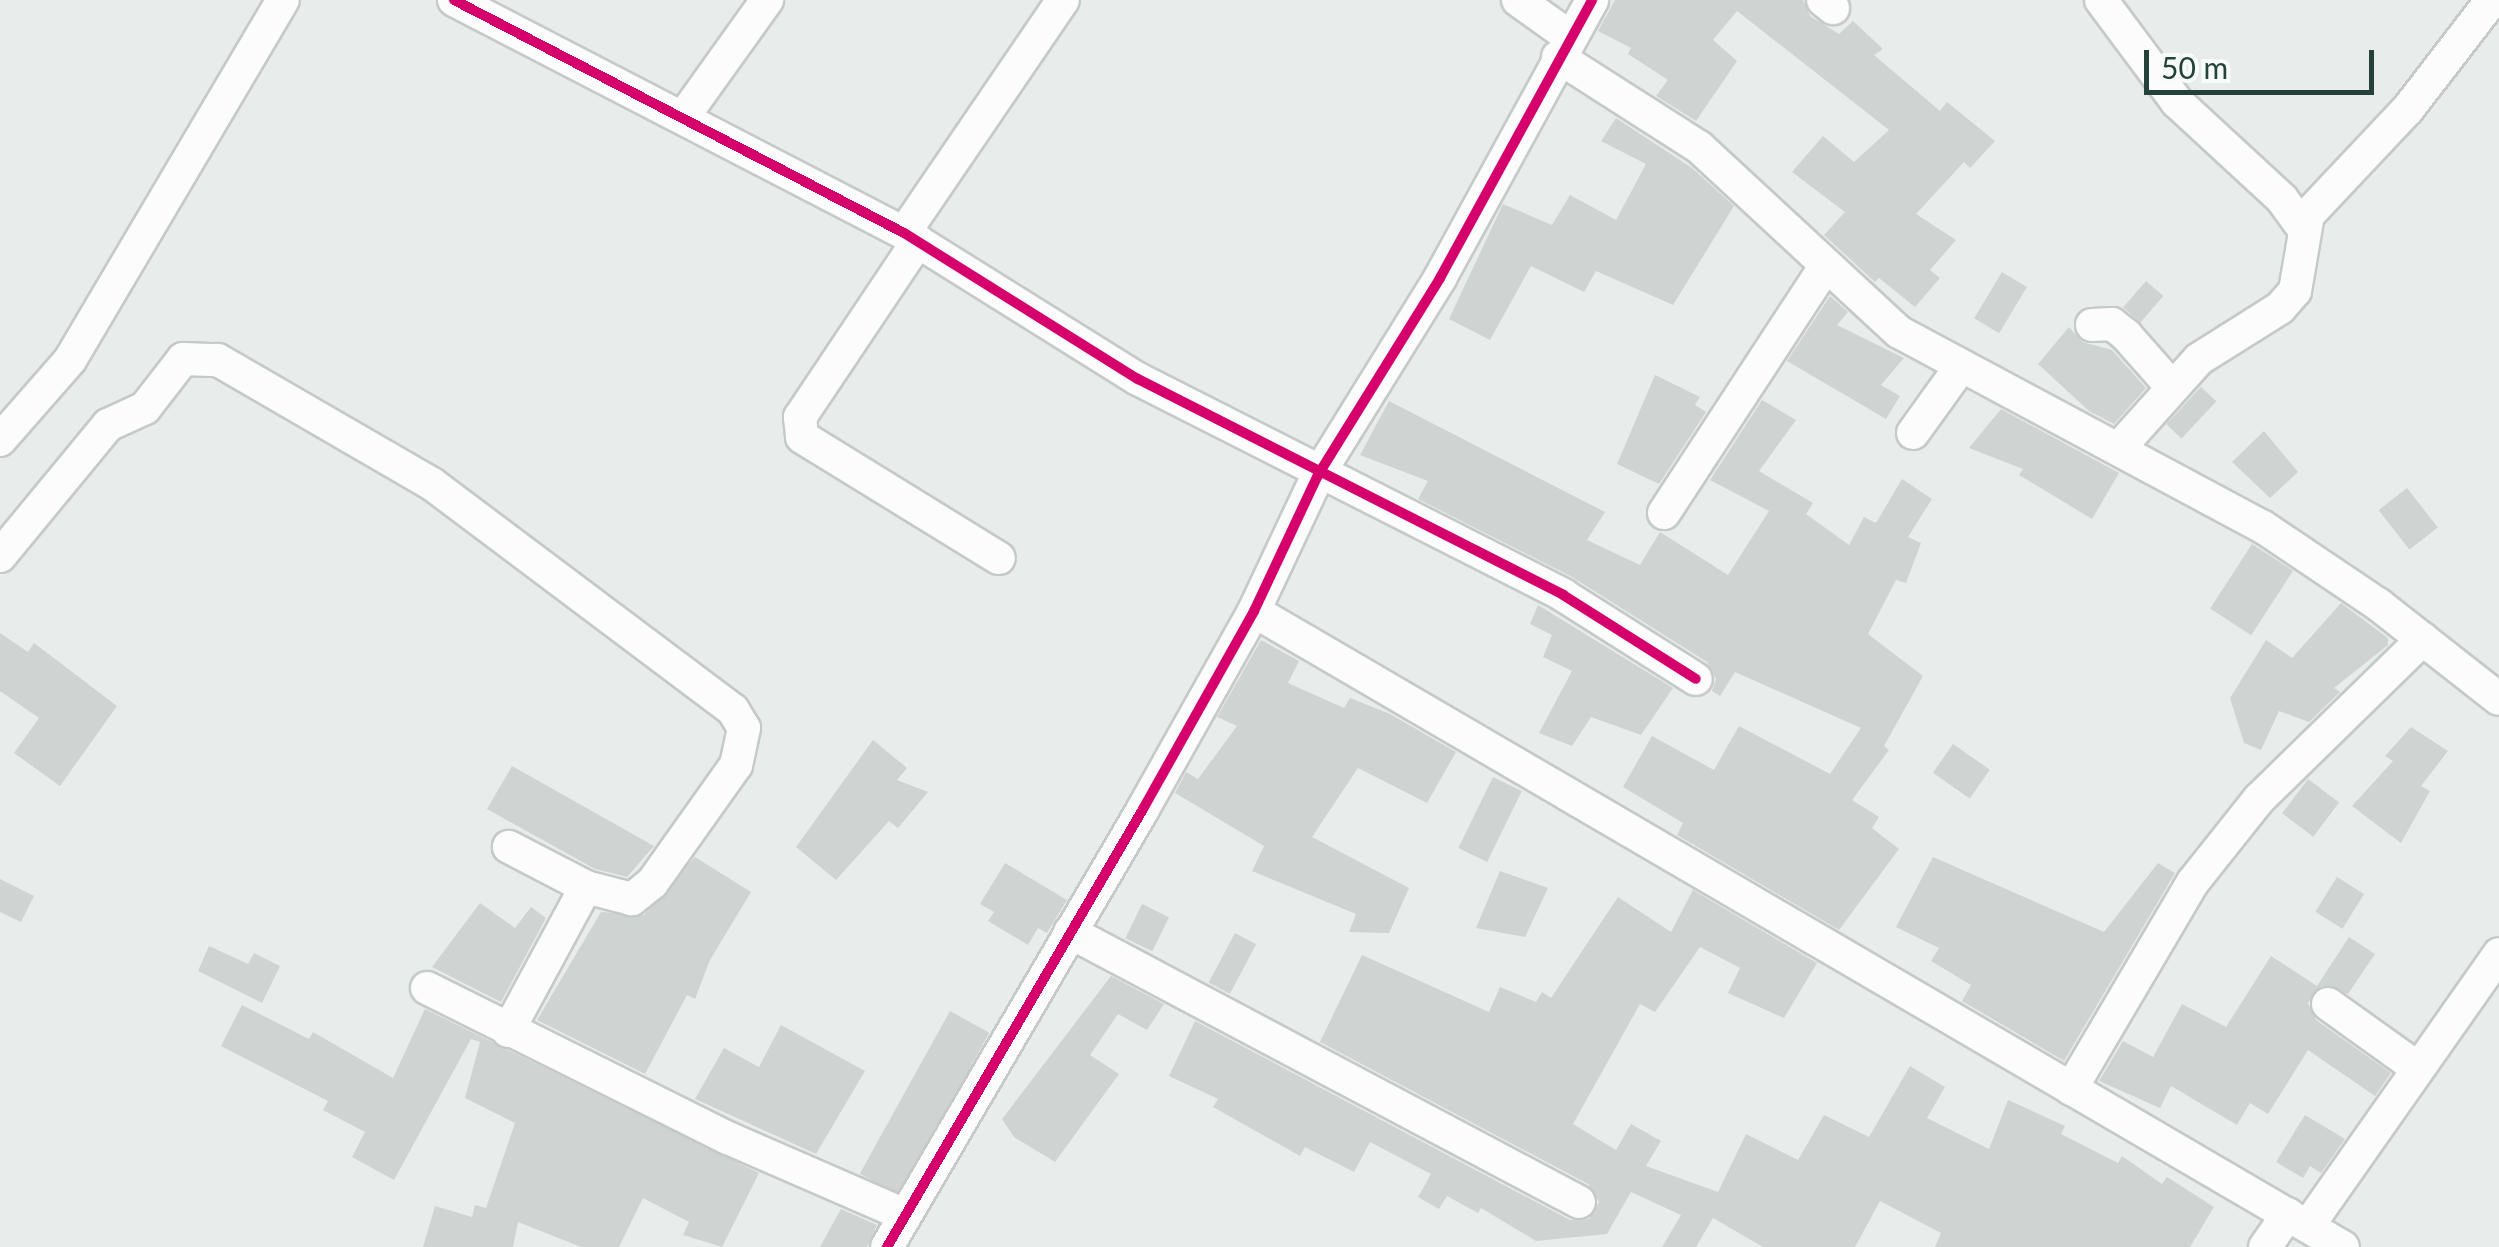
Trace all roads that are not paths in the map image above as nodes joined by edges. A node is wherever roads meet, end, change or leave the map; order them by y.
1 (282, 0) edge
2 (454, 0) edge
3 (767, 0) edge
4 (1063, 0) edge
5 (1518, 0) edge
6 (1592, 0) edge
7 (2101, 0) edge
8 (2492, 0) edge
9 (1564, 47) junction
10 (684, 116) junction
11 (2302, 227) junction
12 (911, 237) junction
13 (1824, 267) junction
14 (2092, 325) dead end
15 (1959, 369) junction
16 (2171, 386) junction
17 (1913, 433) dead end
18 (0, 440) edge
19 (2120, 447) junction
20 (1318, 475) junction
21 (1664, 513) dead end
22 (0, 556) edge
23 (999, 558) dead end
24 (1254, 610) junction
25 (2423, 639) junction
26 (1696, 678) dead end
27 (2499, 699) edge
28 (509, 847) dead end
29 (586, 887) junction
30 (1070, 932) junction
31 (2499, 954) edge
32 (427, 988) dead end
33 (2328, 1004) dead end
34 (508, 1031) junction
35 (2416, 1067) junction
36 (2071, 1089) junction
37 (1579, 1202) dead end
38 (905, 1215) junction
39 (2298, 1220) junction
40 (886, 1247) edge
41 (2265, 1247) edge
42 (2343, 1247) edge

1 - 18 street
2 - 10 street
3 - 10 street
4 - 12 street
5 - 9 street
6 - 9 street
7 - 11 street
8 - 11 street
9 - 13 street
9 - 20 street
10 - 12 street
11 - 16 street
12 - 20 street
12 - 23 street
13 - 15 street
13 - 21 street
14 - 16 street
15 - 17 street
15 - 19 street
16 - 19 street
19 - 25 street
20 - 24 street
20 - 26 street
22 - 29 street
24 - 30 street
24 - 36 street
25 - 27 street
25 - 36 street
28 - 29 street
29 - 34 street
30 - 37 street
30 - 38 street
31 - 35 street
32 - 34 street
33 - 35 street
34 - 38 street
35 - 39 street
36 - 39 street
38 - 40 street
39 - 41 street
39 - 42 street

